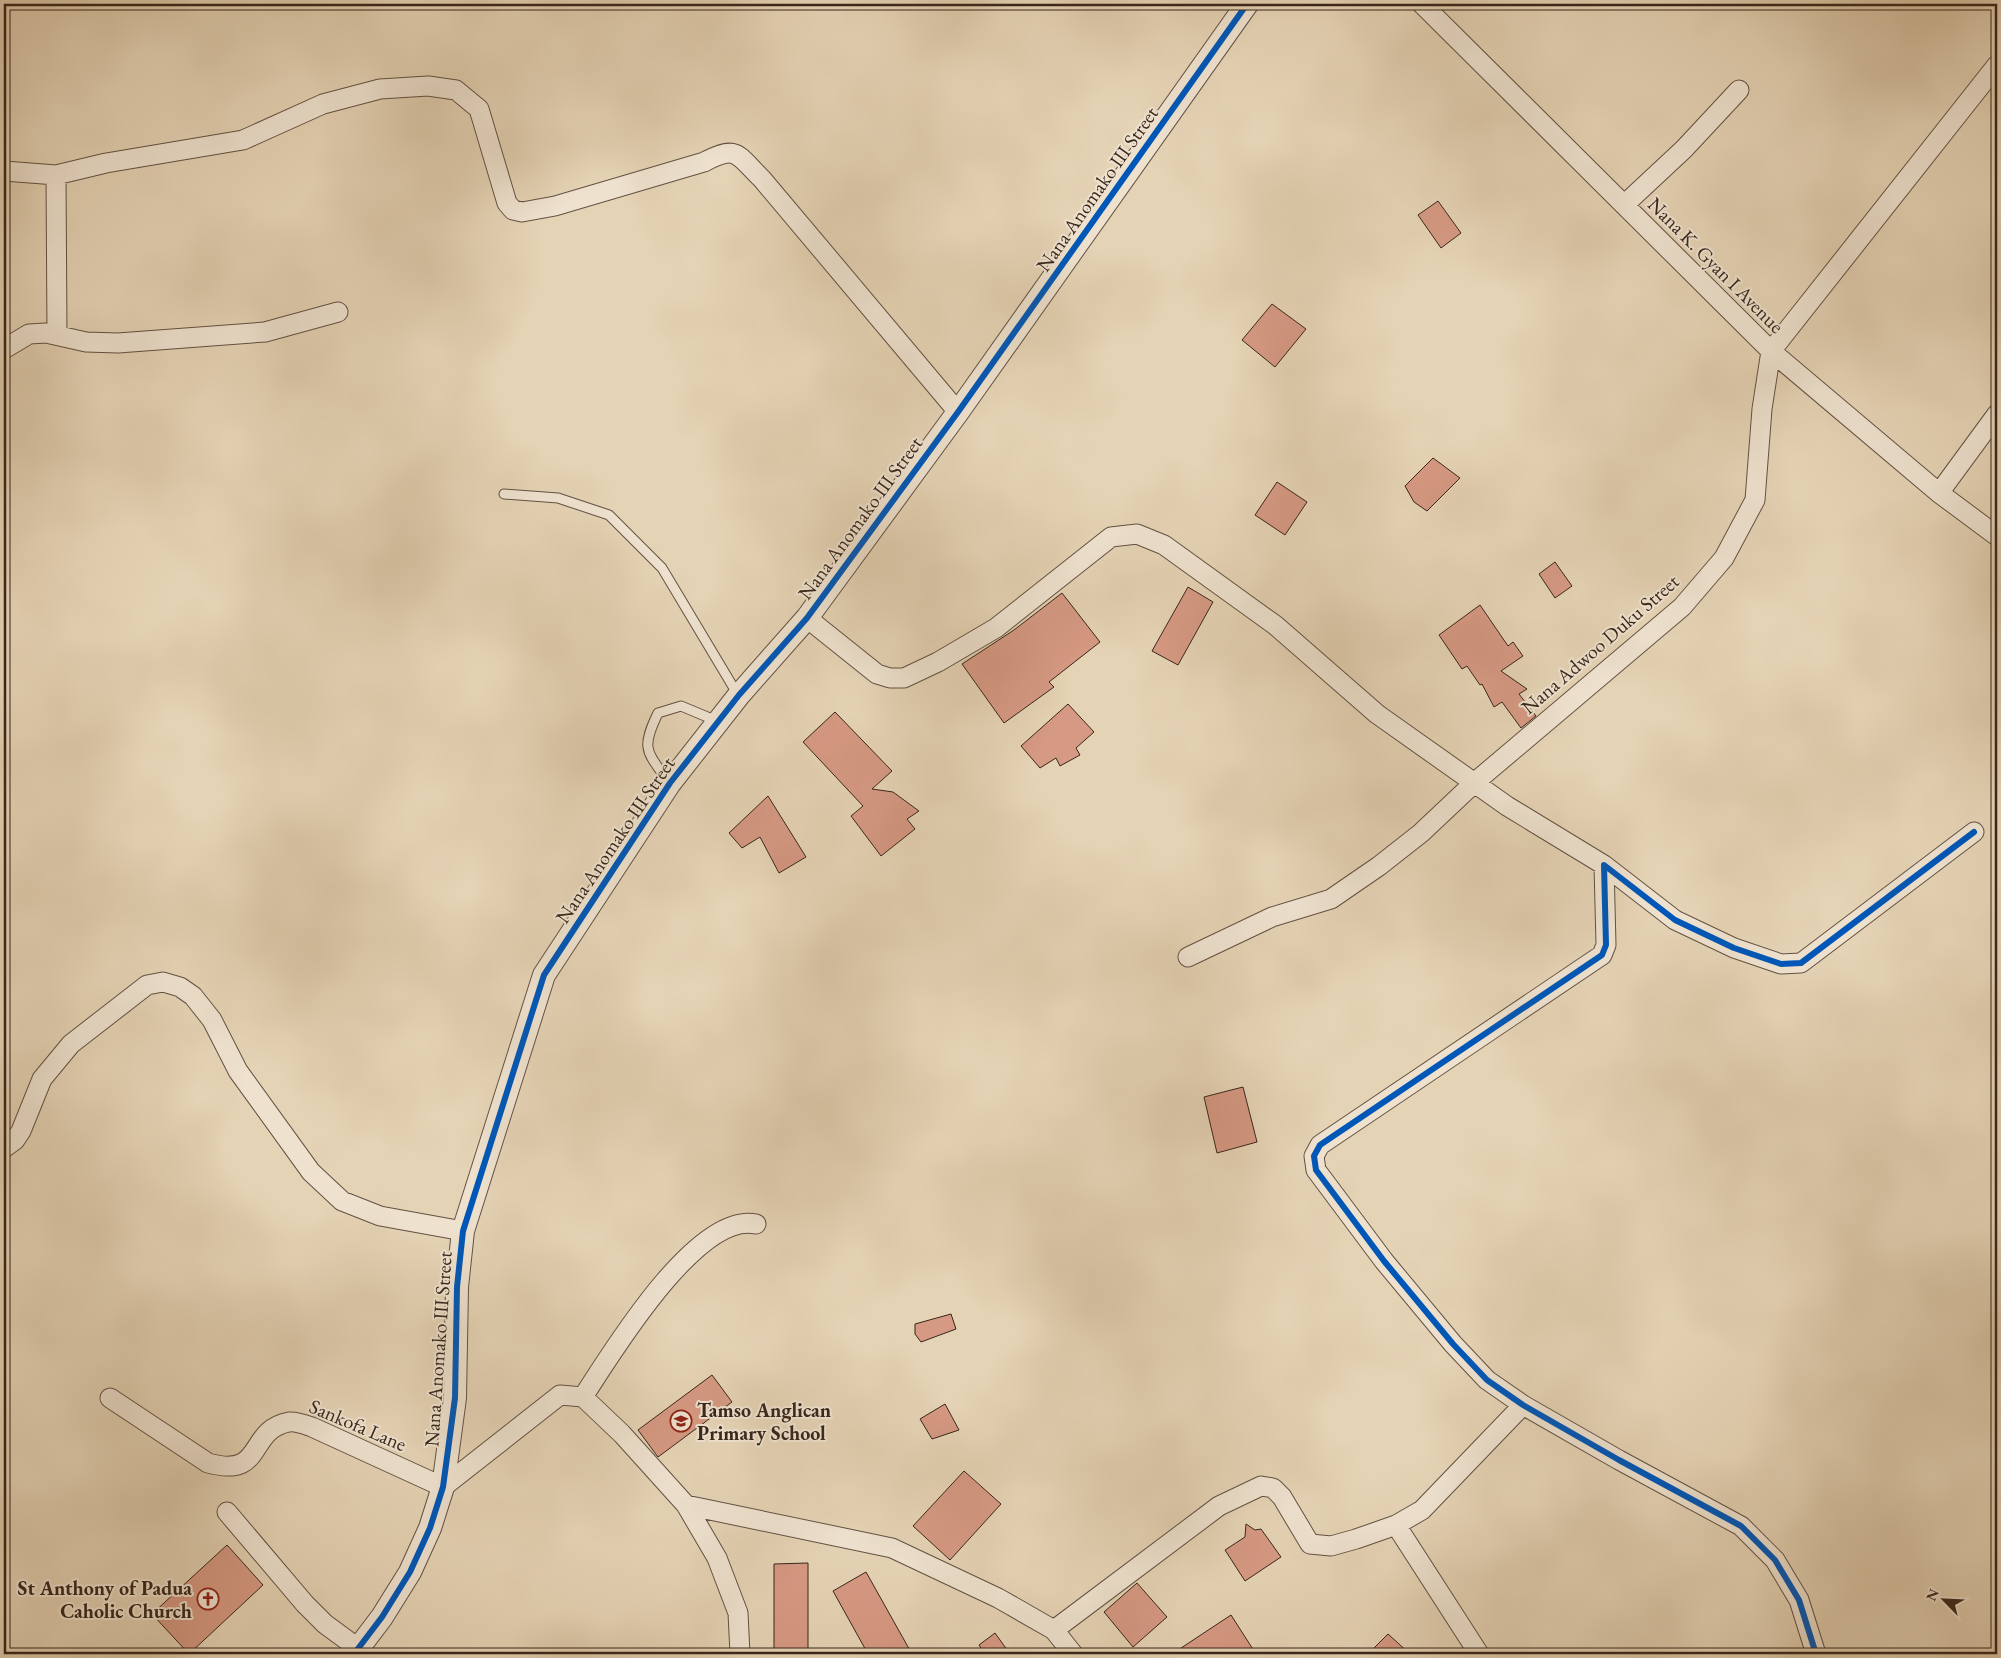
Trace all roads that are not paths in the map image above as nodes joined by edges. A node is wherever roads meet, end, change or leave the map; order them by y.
1 (1247, 4) edge
2 (1422, 4) edge
3 (1997, 65) edge
4 (1739, 90) dead end
5 (4, 171) edge
6 (56, 175) junction
7 (1624, 205) junction
8 (338, 312) dead end
9 (57, 335) junction
10 (4, 349) edge
11 (1771, 351) junction
12 (958, 412) junction
13 (1997, 414) edge
14 (1939, 493) junction
15 (504, 494) dead end
16 (1997, 536) edge
17 (807, 618) junction
18 (739, 695) junction
19 (718, 721) junction
20 (1474, 783) junction
21 (670, 784) junction
22 (1974, 832) dead end
23 (1604, 865) junction
24 (1188, 958) dead end
25 (4, 1148) edge
26 (756, 1224) dead end
27 (463, 1231) junction
28 (583, 1397) junction
29 (110, 1398) dead end
30 (1523, 1405) junction
31 (443, 1487) junction
32 (686, 1505) junction
33 (227, 1512) dead end
34 (1396, 1524) junction
35 (1054, 1630) junction
36 (357, 1652) edge
37 (740, 1654) edge
38 (1073, 1654) edge
39 (1479, 1654) edge
40 (1816, 1654) edge

1 - 12 street, Nana Anomako III Street
2 - 7 street, Nana K. Gyan I Avenue
3 - 11 street
4 - 7 street
5 - 6 street
6 - 9 street
6 - 12 street
7 - 11 street, Nana K. Gyan I Avenue
8 - 9 street
9 - 10 street
11 - 14 street, Nana K. Gyan I Avenue
11 - 20 street, Nana Adwoo Duku Street
12 - 17 street, Nana Anomako III Street
13 - 14 street
14 - 16 street, Nana K. Gyan I Avenue
15 - 18 lane
17 - 18 street, Nana Anomako III Street
17 - 20 street
18 - 19 street, Nana Anomako III Street
19 - 21 street, Nana Anomako III Street
19 - 21 lane
20 - 23 street
20 - 24 street, Nana Adwoo Duku Street
21 - 27 street, Nana Anomako III Street
22 - 23 street
23 - 30 street
25 - 27 street
26 - 28 street
27 - 31 street, Nana Anomako III Street
28 - 31 street
28 - 32 street
29 - 31 street, Sankofa Lane
30 - 34 street
30 - 40 street
31 - 36 street, Nana Anomako III Street
32 - 35 street
32 - 37 street
33 - 36 street
34 - 35 street
34 - 39 street
35 - 38 street

